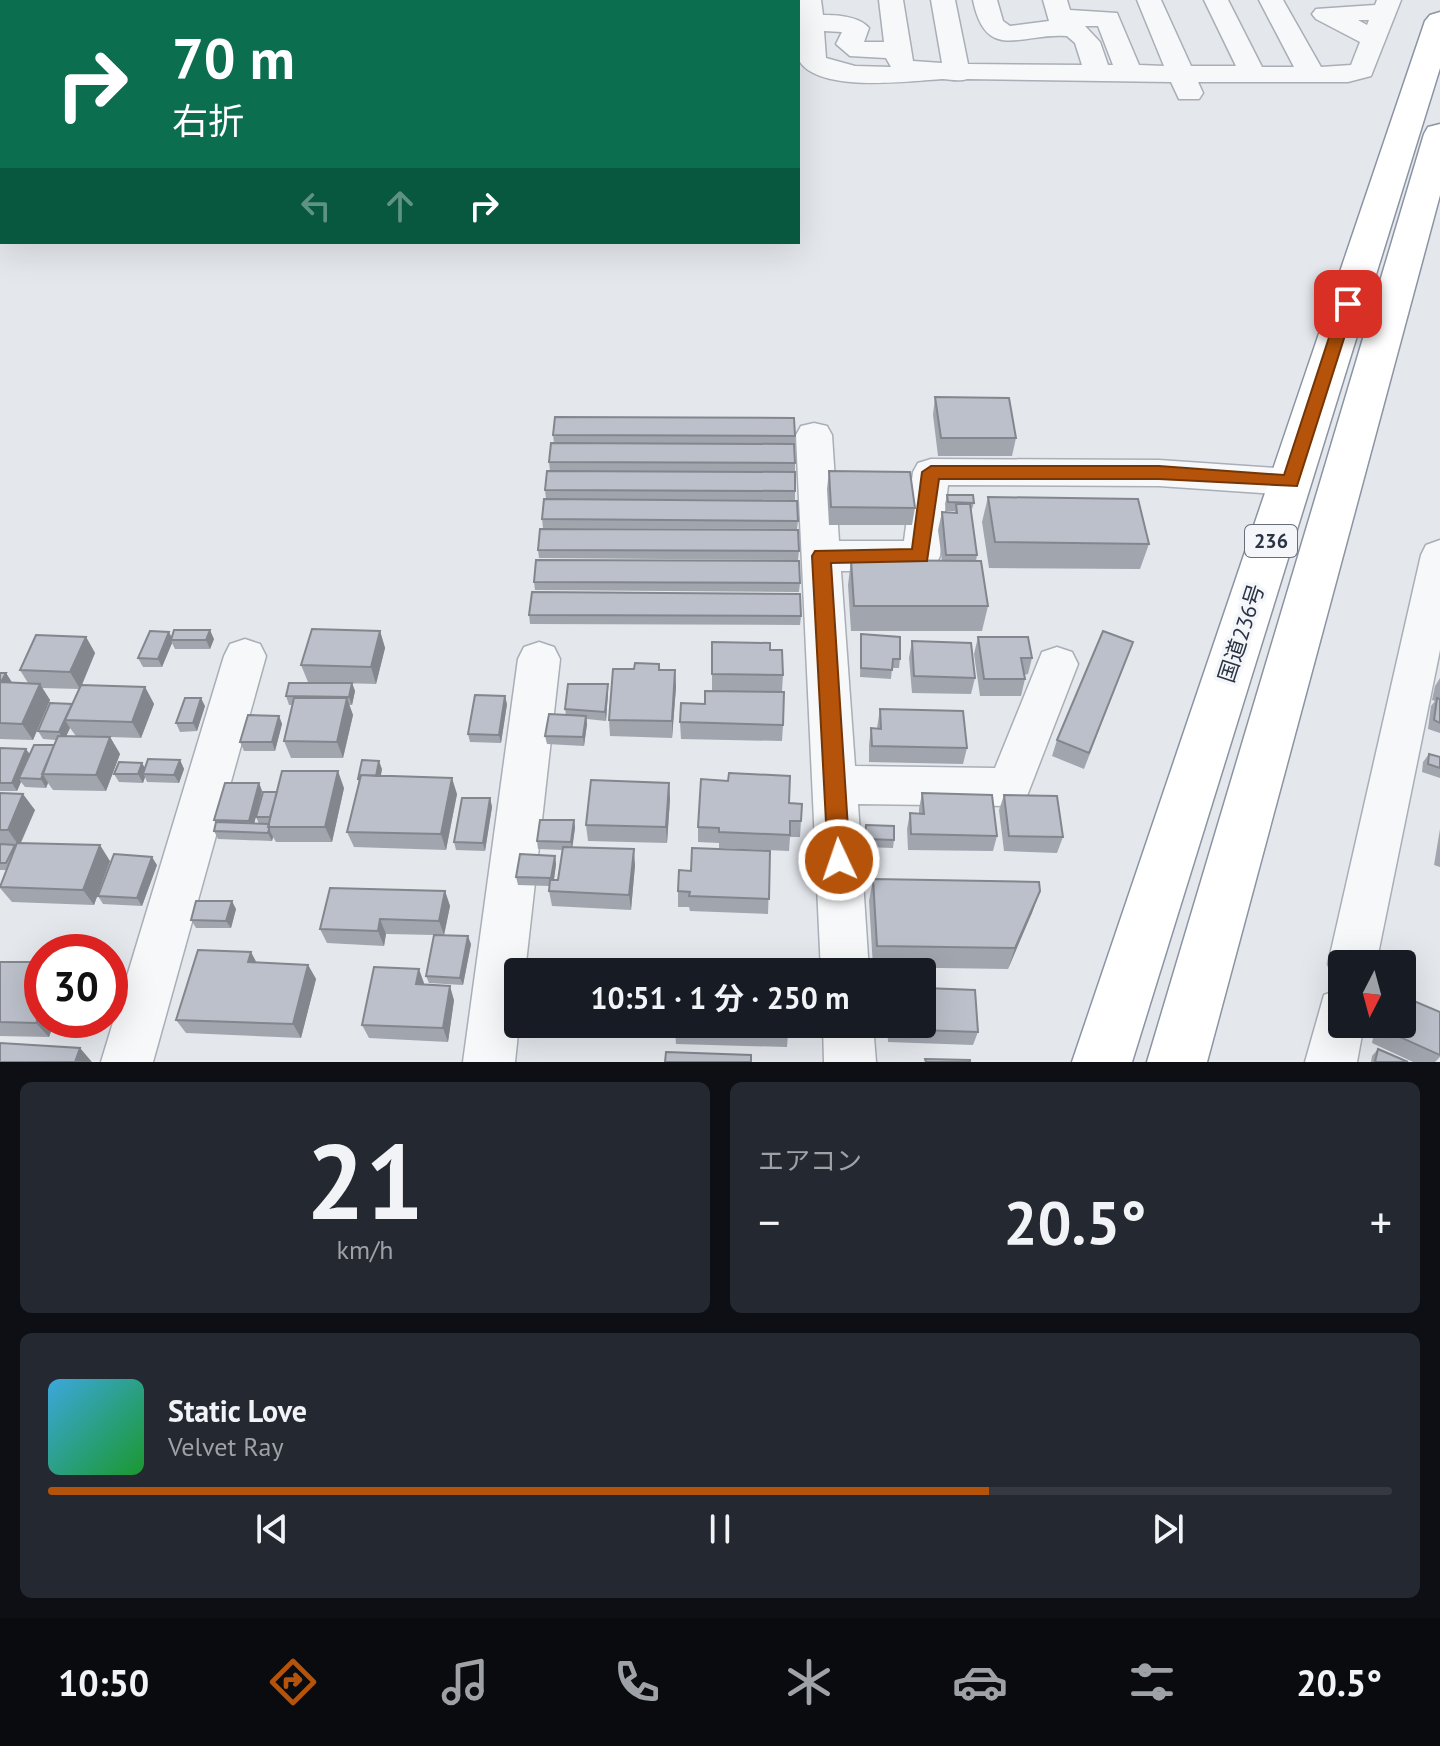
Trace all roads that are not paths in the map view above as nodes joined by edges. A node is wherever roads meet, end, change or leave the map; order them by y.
1 (1055, 0) edge
2 (1149, 0) edge
3 (1216, 0) edge
4 (1244, 0) edge
5 (1271, 0) edge
6 (944, 6) edge
7 (1387, 6) edge
8 (809, 8) edge
9 (892, 10) edge
10 (1440, 21) edge
11 (987, 24) edge
12 (1319, 27) dead end
13 (1268, 30) junction
14 (1375, 39) junction
15 (894, 62) junction
16 (1362, 70) junction
17 (1129, 73) junction
18 (958, 74) junction
19 (1097, 74) junction
20 (1253, 74) junction
21 (1281, 75) junction
22 (1312, 75) junction
23 (1185, 84) junction
24 (1440, 134) edge
25 (814, 435) dead end
26 (1291, 482) junction
27 (1440, 555) edge
28 (821, 556) junction
29 (245, 656) dead end
30 (539, 659) dead end
31 (1057, 664) dead end
32 (835, 785) junction
33 (840, 885) junction
34 (886, 886) edge
35 (1355, 950) edge
36 (844, 958) edge
37 (849, 1038) edge
38 (1336, 1038) edge
39 (127, 1062) edge
40 (489, 1062) edge
41 (850, 1062) edge
42 (1102, 1062) edge
43 (1177, 1062) edge
44 (1331, 1062) edge

1 - 17 street
2 - 23 street
3 - 20 street
4 - 13 street
5 - 13 street
6 - 11 street
7 - 14 street
7 - 14 street
8 - 9 street
8 - 15 street
8 - 15 street
9 - 15 street
10 - 26 highway, 国道236号 / 236
11 - 18 street
11 - 19 street
12 - 13 street
13 - 21 street
13 - 22 street
14 - 16 street
15 - 18 street
15 - 23 street
16 - 22 street
16 - 23 street
17 - 19 street
17 - 23 street
18 - 19 street
20 - 21 street
20 - 23 street
21 - 22 street
24 - 43 highway, 236
25 - 28 street
26 - 28 street
26 - 42 highway, 国道236号 / 236
27 - 35 street
28 - 32 street
29 - 39 street
30 - 40 street
31 - 32 street
32 - 33 street
33 - 34 street
33 - 36 street
37 - 41 street
38 - 44 street

